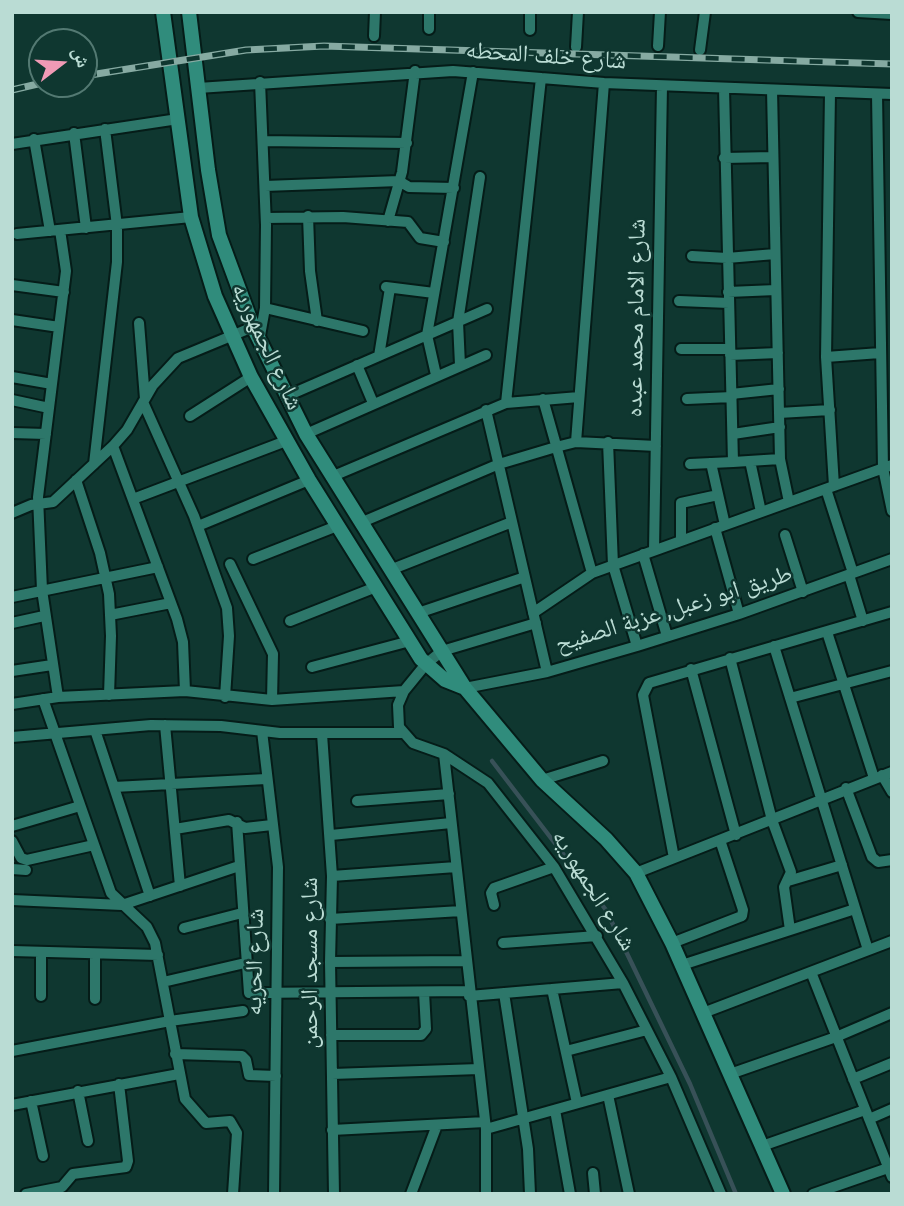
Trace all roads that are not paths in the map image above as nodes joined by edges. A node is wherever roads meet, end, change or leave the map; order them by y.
1 (163, 12) edge
2 (189, 12) edge
3 (375, 12) edge
4 (429, 12) edge
5 (530, 12) edge
6 (578, 12) edge
7 (660, 12) edge
8 (705, 12) edge
9 (858, 12) edge
10 (892, 14) edge
11 (429, 29) dead end
12 (530, 30) dead end
13 (374, 36) dead end
14 (658, 46) dead end
15 (576, 47) dead end
16 (700, 50) dead end
17 (415, 71) junction
18 (473, 72) junction
19 (541, 78) junction
20 (260, 82) junction
21 (604, 83) junction
22 (662, 86) junction
23 (198, 88) junction
24 (724, 88) junction
25 (772, 90) junction
26 (830, 93) junction
27 (877, 94) junction
28 (892, 94) edge
29 (178, 120) junction
30 (105, 129) junction
31 (74, 133) junction
32 (34, 139) junction
33 (263, 141) junction
34 (407, 143) junction
35 (12, 144) edge
36 (774, 157) junction
37 (724, 158) junction
38 (480, 177) dead end
39 (399, 181) junction
40 (265, 186) junction
41 (454, 188) junction
42 (307, 216) junction
43 (191, 217) junction
44 (266, 218) junction
45 (388, 221) junction
46 (117, 226) junction
47 (86, 228) junction
48 (55, 230) junction
49 (17, 234) dead end
50 (444, 242) junction
51 (775, 254) junction
52 (692, 256) dead end
53 (727, 258) junction
54 (12, 285) edge
55 (776, 290) junction
56 (64, 292) junction
57 (435, 293) junction
58 (729, 297) junction
59 (679, 301) dead end
60 (265, 308) junction
61 (487, 309) dead end
62 (12, 320) edge
63 (317, 321) junction
64 (458, 322) junction
65 (139, 323) dead end
66 (59, 327) junction
67 (363, 331) dead end
68 (887, 331) edge
69 (232, 334) junction
70 (256, 334) junction
71 (427, 335) junction
72 (681, 349) dead end
73 (730, 352) junction
74 (778, 353) junction
75 (880, 353) junction
76 (486, 355) dead end
77 (379, 356) junction
78 (827, 357) junction
79 (357, 365) junction
80 (460, 365) junction
81 (436, 375) junction
82 (12, 377) edge
83 (251, 377) junction
84 (52, 384) junction
85 (779, 390) junction
86 (732, 395) junction
87 (287, 396) junction
88 (579, 397) junction
89 (542, 399) junction
90 (687, 399) dead end
91 (12, 400) edge
92 (144, 400) junction
93 (373, 403) junction
94 (506, 403) junction
95 (49, 408) junction
96 (486, 410) junction
97 (830, 410) junction
98 (779, 413) junction
99 (190, 416) dead end
100 (780, 427) junction
101 (12, 433) edge
102 (46, 434) junction
103 (306, 434) junction
104 (733, 434) junction
105 (286, 440) junction
106 (576, 442) junction
107 (608, 442) junction
108 (113, 446) junction
109 (656, 446) junction
110 (556, 447) junction
111 (780, 459) junction
112 (750, 461) junction
113 (733, 462) junction
114 (711, 463) junction
115 (94, 464) junction
116 (499, 464) junction
117 (690, 464) dead end
118 (887, 467) edge
119 (331, 477) junction
120 (76, 480) junction
121 (179, 481) junction
122 (309, 481) junction
123 (830, 487) junction
124 (718, 495) junction
125 (133, 499) junction
126 (789, 502) junction
127 (38, 503) junction
128 (892, 511) edge
129 (761, 512) junction
130 (12, 513) edge
131 (512, 522) junction
132 (360, 523) junction
133 (198, 526) junction
134 (337, 526) junction
135 (720, 527) junction
136 (785, 536) dead end
137 (681, 541) junction
138 (649, 552) junction
139 (253, 559) dead end
140 (892, 559) edge
141 (230, 564) dead end
142 (613, 565) junction
143 (158, 567) junction
144 (390, 570) junction
145 (592, 573) junction
146 (851, 574) junction
147 (525, 577) junction
148 (105, 578) junction
149 (376, 587) junction
150 (42, 590) junction
151 (803, 592) junction
152 (12, 597) edge
153 (171, 603) junction
154 (892, 612) edge
155 (418, 613) junction
156 (739, 614) junction
157 (110, 615) junction
158 (44, 616) junction
159 (535, 618) junction
160 (290, 621) dead end
161 (863, 621) junction
162 (12, 623) edge
163 (827, 632) junction
164 (667, 636) junction
165 (410, 640) junction
166 (637, 646) junction
167 (774, 646) junction
168 (442, 651) junction
169 (730, 659) junction
170 (426, 664) junction
171 (52, 665) junction
172 (312, 667) dead end
173 (691, 669) junction
174 (12, 671) edge
175 (892, 671) edge
176 (547, 672) junction
177 (844, 684) junction
178 (465, 688) junction
179 (185, 691) junction
180 (404, 691) junction
181 (109, 695) junction
182 (58, 697) junction
183 (225, 697) junction
184 (790, 698) junction
185 (43, 699) junction
186 (272, 700) junction
187 (12, 704) edge
188 (165, 725) junction
189 (95, 730) junction
190 (262, 731) junction
191 (55, 733) junction
192 (403, 733) junction
193 (322, 734) junction
194 (12, 737) edge
195 (444, 754) junction
196 (603, 761) dead end
197 (883, 775) edge
198 (266, 779) junction
199 (542, 780) junction
200 (170, 784) junction
201 (114, 787) junction
202 (846, 788) junction
203 (892, 792) edge
204 (449, 794) junction
205 (821, 797) junction
206 (356, 801) dead end
207 (80, 806) junction
208 (772, 821) junction
209 (237, 822) junction
210 (452, 823) junction
211 (272, 825) junction
212 (12, 826) edge
213 (174, 829) junction
214 (331, 835) junction
215 (736, 835) junction
216 (720, 840) junction
217 (12, 841) edge
218 (94, 845) junction
219 (674, 858) junction
220 (892, 860) edge
221 (842, 865) junction
222 (239, 866) junction
223 (456, 867) junction
224 (554, 867) junction
225 (12, 869) edge
226 (26, 870) dead end
227 (636, 873) junction
228 (332, 876) junction
229 (788, 881) junction
230 (180, 886) junction
231 (150, 896) junction
232 (12, 900) edge
233 (122, 905) junction
234 (494, 905) dead end
235 (855, 909) junction
236 (461, 911) junction
237 (242, 913) junction
238 (330, 919) junction
239 (184, 928) dead end
240 (790, 930) junction
241 (597, 936) junction
242 (892, 941) edge
243 (503, 943) dead end
244 (672, 943) junction
245 (868, 950) junction
246 (12, 951) edge
247 (41, 952) junction
248 (95, 954) junction
249 (158, 955) junction
250 (466, 961) junction
251 (330, 962) junction
252 (245, 963) junction
253 (682, 965) junction
254 (811, 972) junction
255 (163, 982) junction
256 (623, 983) junction
257 (552, 989) junction
258 (424, 992) junction
259 (330, 993) junction
260 (469, 993) junction
261 (504, 993) junction
262 (276, 994) junction
263 (41, 996) dead end
264 (95, 999) dead end
265 (243, 1012) dead end
266 (703, 1013) junction
267 (892, 1013) edge
268 (170, 1021) junction
269 (646, 1030) junction
270 (331, 1035) junction
271 (836, 1037) junction
272 (12, 1051) edge
273 (566, 1051) junction
274 (175, 1054) junction
275 (892, 1063) edge
276 (479, 1069) junction
277 (179, 1074) junction
278 (332, 1074) junction
279 (730, 1074) junction
280 (276, 1076) junction
281 (671, 1077) junction
282 (853, 1079) junction
283 (119, 1084) junction
284 (78, 1091) junction
285 (608, 1095) junction
286 (31, 1101) junction
287 (577, 1103) junction
288 (12, 1105) edge
289 (892, 1109) edge
290 (555, 1110) junction
291 (867, 1114) junction
292 (523, 1119) junction
293 (437, 1125) junction
294 (485, 1126) junction
295 (332, 1130) junction
296 (88, 1141) dead end
297 (762, 1146) junction
298 (888, 1154) edge
299 (43, 1156) dead end
300 (890, 1172) edge
301 (593, 1173) dead end
302 (69, 1177) junction
303 (26, 1194) edge
304 (70, 1194) edge
305 (233, 1194) edge
306 (274, 1194) edge
307 (334, 1194) edge
308 (411, 1194) edge
309 (486, 1194) edge
310 (530, 1194) edge
311 (570, 1194) edge
312 (596, 1194) edge
313 (629, 1194) edge
314 (721, 1194) edge
315 (783, 1194) edge
316 (813, 1194) edge

1 - 29 main road, شارع الجمهوريه
2 - 23 main road, شارع الجمهوريه
3 - 13 street
4 - 11 street
5 - 12 street
6 - 15 street
7 - 14 street
8 - 16 street
9 - 10 street
17 - 18 street, شارع خلف المحطه
17 - 20 street, شارع خلف المحطه
17 - 34 street
18 - 19 street, شارع خلف المحطه
18 - 41 street
19 - 21 street, شارع خلف المحطه
19 - 94 street
20 - 23 street, شارع خلف المحطه
20 - 33 street
21 - 22 street, شارع خلف المحطه
21 - 88 street
22 - 24 street, شارع خلف المحطه
22 - 109 street, شارع الامام محمد عبده
23 - 70 main road, شارع الجمهوريه
24 - 25 street, شارع خلف المحطه
24 - 37 street
25 - 26 street, شارع خلف المحطه
25 - 36 street
26 - 27 street, شارع خلف المحطه
26 - 78 street
27 - 28 street, شارع خلف المحطه
27 - 68 street
29 - 30 street
29 - 43 main road, شارع الجمهوريه
30 - 31 street
30 - 46 street
31 - 32 street
31 - 47 street
32 - 35 street
32 - 48 street
33 - 34 street
33 - 40 street
34 - 39 street
36 - 37 street
36 - 51 street
37 - 53 street
38 - 64 street
39 - 40 street
39 - 41 street
39 - 45 street
40 - 44 street
41 - 50 street
42 - 44 street
42 - 45 street
42 - 63 street
43 - 46 street
43 - 69 main road, شارع الجمهوريه
44 - 60 street
45 - 50 street
46 - 47 street
46 - 115 street
47 - 48 street
48 - 49 street
48 - 56 street
50 - 57 street
51 - 53 street
51 - 55 street
52 - 53 street
53 - 58 street
54 - 56 street
55 - 58 street
55 - 74 street
56 - 66 street
57 - 71 street
57 - 77 street
58 - 59 street
58 - 73 street
60 - 63 street
60 - 70 street
61 - 64 street
62 - 66 street
63 - 67 street
64 - 71 street
64 - 80 street
65 - 92 street
66 - 84 street
68 - 75 street
69 - 70 street
69 - 83 main road, شارع الجمهوريه
69 - 92 street
70 - 87 main road, شارع الجمهوريه
71 - 77 street
71 - 81 street
72 - 73 street
73 - 74 street
73 - 86 street
74 - 85 street
75 - 78 street
75 - 118 street
76 - 80 street
77 - 79 street
78 - 97 street
79 - 87 street
79 - 93 street
80 - 81 street
81 - 93 street
82 - 84 street
83 - 99 street
83 - 105 main road, شارع الجمهوريه
84 - 95 street
85 - 86 street
85 - 98 street
86 - 90 street
86 - 104 street
87 - 103 main road, شارع الجمهوريه
88 - 89 street
88 - 106 street
89 - 94 street
89 - 110 street
91 - 95 street
92 - 108 street
92 - 121 street
93 - 103 street
94 - 96 street
95 - 102 street
96 - 116 street
96 - 119 street
97 - 98 street
97 - 123 street
98 - 100 street
100 - 104 street
100 - 111 street
101 - 102 street
102 - 127 street
103 - 119 main road, شارع الجمهوريه
104 - 113 street
105 - 121 street
105 - 122 main road, شارع الجمهوريه
106 - 107 street
106 - 110 street
107 - 109 street
107 - 142 street
108 - 115 street
108 - 125 street
109 - 138 street, شارع الامام محمد عبده
110 - 116 street
110 - 145 street
111 - 112 street
111 - 126 street
112 - 113 street
112 - 129 street
113 - 114 street
114 - 117 street
114 - 124 street
115 - 120 street
116 - 131 street
116 - 132 street
118 - 123 street
118 - 128 street
119 - 132 main road, شارع الجمهوريه
120 - 127 street
120 - 148 street
121 - 125 street
121 - 133 street
122 - 133 street
122 - 134 main road, شارع الجمهوريه
123 - 126 street
123 - 146 street
124 - 135 street
124 - 137 street
125 - 143 street
126 - 129 street
127 - 130 street
127 - 150 street
129 - 135 street
131 - 144 street
131 - 147 street
132 - 144 main road, شارع الجمهوريه
133 - 183 street
134 - 139 street
134 - 149 main road, شارع الجمهوريه
135 - 137 street
135 - 156 street
136 - 151 street
137 - 138 street
138 - 142 street
138 - 164 street, شارع الامام محمد عبده
140 - 146 street, طريق ابو زعبل, عزبة الصفيح
141 - 186 street
142 - 145 street
142 - 166 street
143 - 148 street
143 - 153 street
144 - 155 main road, شارع الجمهوريه
145 - 159 street
146 - 151 street, طريق ابو زعبل, عزبة الصفيح
146 - 161 street
147 - 155 street
147 - 159 street
148 - 150 street
148 - 157 street
149 - 160 street
149 - 165 main road, شارع الجمهوريه
150 - 152 street
150 - 158 street
151 - 156 street, طريق ابو زعبل, عزبة الصفيح
153 - 157 street
153 - 179 street
154 - 161 street
155 - 168 main road, شارع الجمهوريه
156 - 164 street, طريق ابو زعبل, عزبة الصفيح
157 - 181 street
158 - 162 street
158 - 171 street
159 - 168 street
159 - 176 street
161 - 163 street
163 - 167 street
163 - 177 street
164 - 166 street, طريق ابو زعبل, عزبة الصفيح
165 - 170 main road, شارع الجمهوريه
165 - 172 street
166 - 176 street, طريق ابو زعبل, عزبة الصفيح
167 - 169 street
167 - 184 street
168 - 170 street
168 - 178 main road, شارع الجمهوريه
169 - 173 street
169 - 208 street
170 - 178 main road, شارع الجمهوريه
170 - 180 street
171 - 174 street
171 - 182 street
173 - 215 street
173 - 219 street
175 - 177 street
176 - 178 street, طريق ابو زعبل, عزبة الصفيح
177 - 184 street
177 - 197 street
178 - 199 main road, شارع الجمهوريه
179 - 181 street
179 - 183 street
180 - 186 street
180 - 192 street
181 - 182 street
182 - 185 street
183 - 186 street
184 - 205 street
185 - 187 street
185 - 191 street
188 - 189 street
188 - 190 street
188 - 200 street
189 - 191 street
189 - 201 street
190 - 193 street
190 - 198 street, شارع الحريه
191 - 194 street
191 - 207 street
192 - 193 street
192 - 195 street, شارع الجمهوريه
193 - 214 street, شارع مسجد الرحمن
195 - 204 street
195 - 224 street, شارع الجمهوريه
196 - 199 street
197 - 202 street
197 - 203 street
198 - 200 street
198 - 211 street, شارع الحريه
199 - 227 main road, شارع الجمهوريه
200 - 201 street
200 - 213 street
201 - 231 street
202 - 205 street
202 - 220 street
204 - 206 street
204 - 210 street
205 - 208 street
205 - 221 street
207 - 212 street
207 - 218 street
208 - 215 street
208 - 229 street
209 - 211 street
209 - 213 street
209 - 222 street
210 - 214 street
210 - 223 street
211 - 262 street, شارع الحريه
213 - 230 street
214 - 228 street, شارع مسجد الرحمن
215 - 216 street
216 - 219 street
216 - 244 street
217 - 218 street
218 - 233 street
219 - 227 street
221 - 229 street
221 - 235 street
222 - 230 street
222 - 237 street
223 - 228 street
223 - 236 street
224 - 234 street
224 - 241 street, شارع الجمهوريه
225 - 226 street
227 - 244 main road, شارع الجمهوريه
228 - 238 street, شارع مسجد الرحمن
229 - 240 street
230 - 231 street
231 - 233 street
232 - 233 street
233 - 249 street
235 - 240 street
235 - 245 street
236 - 238 street
236 - 250 street
237 - 239 street
237 - 252 street
238 - 251 street, شارع مسجد الرحمن
240 - 253 street
241 - 243 street
241 - 256 street, شارع الجمهوريه
242 - 245 street
244 - 253 main road, شارع الجمهوريه
245 - 254 street
246 - 247 street
247 - 248 street
247 - 263 street
248 - 249 street
248 - 264 street
249 - 255 street
250 - 251 street
250 - 260 street
251 - 259 street, شارع مسجد الرحمن
252 - 255 street
252 - 262 street
253 - 266 main road, شارع الجمهوريه
254 - 266 street
254 - 271 street
255 - 268 street
256 - 257 street
256 - 269 street, شارع الجمهوريه
257 - 261 street
257 - 273 street
258 - 259 street
258 - 260 street
258 - 270 street
259 - 262 street
259 - 270 street, شارع مسجد الرحمن
260 - 261 street
260 - 276 street
261 - 292 street
262 - 280 street, شارع الحريه
265 - 268 street
266 - 279 main road, شارع الجمهوريه
267 - 271 street
268 - 272 street
268 - 274 street
269 - 273 street
269 - 281 street, شارع الجمهوريه
270 - 278 street, شارع مسجد الرحمن
271 - 279 street
271 - 282 street
273 - 287 street
274 - 277 street
274 - 280 street
275 - 282 street
276 - 278 street
276 - 294 street
277 - 283 street
277 - 305 street
278 - 295 street, شارع مسجد الرحمن
279 - 297 main road, شارع الجمهوريه
280 - 306 street, شارع الحريه
281 - 285 street
281 - 314 street, شارع الجمهوريه
282 - 291 street
283 - 284 street
283 - 302 street
284 - 286 street
284 - 296 street
285 - 287 street
285 - 313 street
286 - 288 street
286 - 299 street
287 - 290 street
289 - 291 street
290 - 292 street
290 - 311 street
291 - 297 street
291 - 298 street
292 - 294 street
292 - 310 street
293 - 294 street
293 - 295 street
293 - 308 street
294 - 309 street
295 - 307 street, شارع مسجد الرحمن
297 - 315 main road, شارع الجمهوريه
298 - 300 street
300 - 316 street
301 - 312 street
302 - 303 street
302 - 304 street

